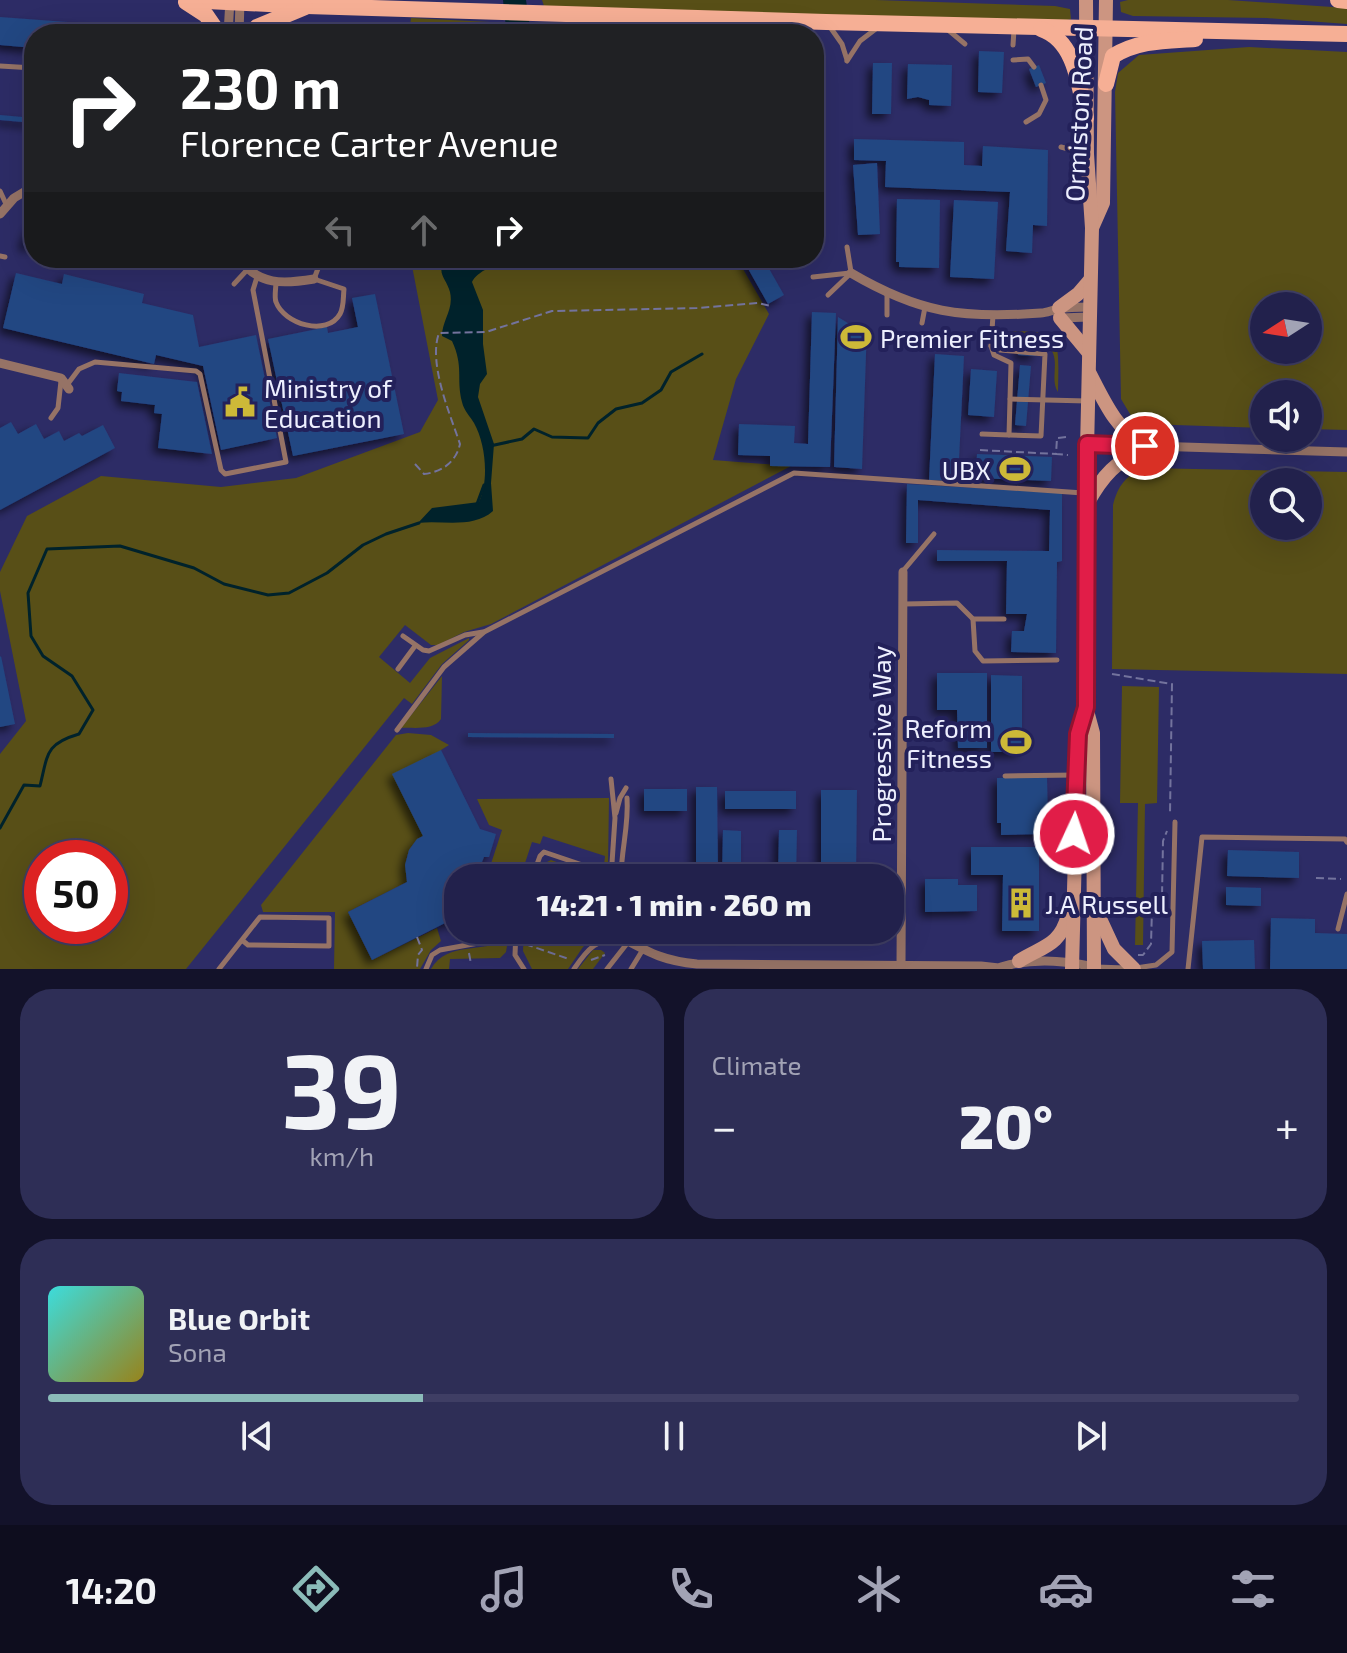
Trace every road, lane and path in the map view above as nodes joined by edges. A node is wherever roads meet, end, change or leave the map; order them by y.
1 (185, 0) edge
2 (1086, 0) edge
3 (1106, 0) edge
4 (1338, 0) edge
5 (1347, 1) edge
6 (235, 2) edge
7 (307, 6) junction
8 (826, 22) junction
9 (885, 23) junction
10 (212, 24) edge
11 (230, 24) edge
12 (238, 24) edge
13 (264, 24) edge
14 (732, 24) edge
15 (775, 24) edge
16 (942, 25) junction
17 (1014, 26) junction
18 (1035, 27) junction
19 (1086, 28) junction
20 (1107, 28) junction
21 (1260, 30) junction
22 (1347, 34) edge
23 (965, 44) dead end
24 (1013, 45) dead end
25 (1013, 60) dead end
26 (0, 66) edge
27 (24, 67) edge
28 (1034, 67) dead end
29 (1106, 84) junction
30 (1041, 85) dead end
31 (1086, 118) junction
32 (1026, 122) dead end
33 (1061, 147) dead end
34 (1087, 154) junction
35 (0, 191) edge
36 (24, 193) edge
37 (6, 205) junction
38 (0, 214) edge
39 (1092, 228) junction
40 (847, 247) dead end
41 (318, 268) edge
42 (247, 270) joint
43 (851, 273) junction
44 (257, 277) junction
45 (813, 277) dead end
46 (314, 279) junction
47 (1090, 280) junction
48 (276, 282) junction
49 (234, 284) dead end
50 (887, 294) junction
51 (828, 295) dead end
52 (771, 306) dead end
53 (925, 307) junction
54 (1089, 312) junction
55 (1055, 313) junction
56 (887, 315) dead end
57 (993, 315) junction
58 (922, 323) dead end
59 (991, 346) junction
60 (1089, 353) junction
61 (0, 363) edge
62 (1088, 371) junction
63 (66, 384) junction
64 (1010, 399) junction
65 (1044, 400) junction
66 (1088, 401) junction
67 (51, 418) dead end
68 (982, 434) dead end
69 (1009, 435) junction
70 (1066, 437) dead end
71 (1087, 444) junction
72 (1145, 446) junction
73 (980, 450) dead end
74 (1347, 452) edge
75 (1056, 454) junction
76 (1068, 455) dead end
77 (415, 464) dead end
78 (1086, 500) junction
79 (934, 534) dead end
80 (903, 572) joint
81 (903, 604) junction
82 (973, 619) junction
83 (1004, 619) dead end
84 (484, 632) junction
85 (403, 636) dead end
86 (415, 646) junction
87 (1057, 660) dead end
88 (398, 669) dead end
89 (1112, 674) dead end
90 (1086, 707) junction
91 (397, 730) dead end
92 (1078, 775) junction
93 (1005, 776) dead end
94 (611, 779) dead end
95 (626, 788) dead end
96 (627, 798) dead end
97 (615, 818) junction
98 (1175, 822) dead end
99 (1347, 842) edge
100 (537, 864) edge
101 (577, 864) edge
102 (611, 864) edge
103 (621, 864) edge
104 (1316, 878) dead end
105 (1341, 879) dead end
106 (1347, 894) edge
107 (1072, 896) junction
108 (1093, 904) junction
109 (1338, 929) dead end
110 (417, 937) dead end
111 (242, 940) junction
112 (473, 944) edge
113 (515, 944) edge
114 (528, 944) edge
115 (594, 944) edge
116 (620, 944) edge
117 (635, 944) edge
118 (642, 951) junction
119 (605, 955) dead end
120 (580, 960) junction
121 (901, 965) junction
122 (1072, 965) edge
123 (697, 966) edge
124 (1009, 966) edge
125 (1142, 966) edge
126 (778, 967) edge
127 (869, 967) edge
128 (935, 968) edge
129 (1092, 968) edge
130 (219, 969) edge
131 (417, 969) edge
132 (426, 969) edge
133 (524, 969) edge
134 (574, 969) edge
135 (607, 969) edge
136 (631, 969) edge
137 (1188, 969) edge

1 - 6 main road
1 - 10 main road
2 - 19 main road, Ormiston Road
3 - 20 main road, Ormiston Road
4 - 5 main road
6 - 7 main road
6 - 11 street
6 - 12 street
7 - 13 main road
7 - 14 main road
8 - 9 main road
8 - 9 lane
8 - 15 main road
9 - 16 main road
16 - 17 main road
16 - 23 lane
17 - 18 main road
17 - 24 lane
18 - 19 main road
18 - 31 main road
19 - 20 main road
19 - 31 main road, Ormiston Road
20 - 21 main road
20 - 29 main road, Ormiston Road
21 - 22 main road
21 - 29 main road
25 - 28 lane
26 - 27 lane
29 - 39 main road, Ormiston Road
30 - 32 lane
31 - 34 main road, Ormiston Road
33 - 34 lane
34 - 39 main road, Ormiston Road
35 - 37 lane
36 - 37 street
37 - 38 street
39 - 47 main road, Ormiston Road
40 - 43 lane
41 - 46 lane
42 - 44 street
42 - 49 lane
43 - 45 lane
43 - 50 street
43 - 51 lane
44 - 48 street
44 - 63 lane
46 - 48 street
46 - 48 lane
47 - 54 main road, Ormiston Road
47 - 55 main road
50 - 53 street
50 - 56 lane
52 - 77 path
53 - 57 street
53 - 58 lane
54 - 55 street
54 - 60 main road, Ormiston Road
55 - 57 street
55 - 60 main road
57 - 59 lane
59 - 64 lane
59 - 65 lane
60 - 62 main road, Ormiston Road
61 - 63 street
62 - 66 main road, Ormiston Road
62 - 72 main road
63 - 67 lane
64 - 65 lane
64 - 69 lane
65 - 66 lane
65 - 69 lane
66 - 71 main road, Ormiston Road
68 - 69 lane
70 - 75 path
71 - 72 street
71 - 78 main road, Ormiston Road
72 - 74 street
72 - 78 main road
73 - 75 path
75 - 76 path
78 - 84 lane
78 - 90 main road, Ormiston Road
79 - 80 lane
80 - 81 street, Progressive Way
81 - 82 lane
81 - 121 street, Progressive Way
82 - 83 lane
82 - 87 lane
84 - 86 lane
84 - 91 lane
85 - 86 lane
86 - 88 lane
89 - 125 path
90 - 92 main road, Ormiston Road
90 - 108 main road, Ormiston Road
92 - 93 lane
92 - 107 main road, Ormiston Road
94 - 97 lane
95 - 97 lane
96 - 103 lane
97 - 102 lane
98 - 125 lane
99 - 137 lane
100 - 101 lane
104 - 105 path
106 - 109 lane
107 - 122 main road, Ormiston Road
107 - 124 main road
108 - 125 main road
108 - 129 main road, Ormiston Road
110 - 131 path
111 - 111 lane
111 - 130 lane
112 - 132 lane
113 - 133 lane
114 - 120 path
115 - 120 lane
116 - 135 lane
117 - 118 street
118 - 123 street
118 - 136 lane
119 - 120 path
120 - 134 lane
121 - 127 street
121 - 128 street
122 - 124 street
122 - 129 street
123 - 126 street
124 - 128 street
125 - 129 lane
126 - 127 street

